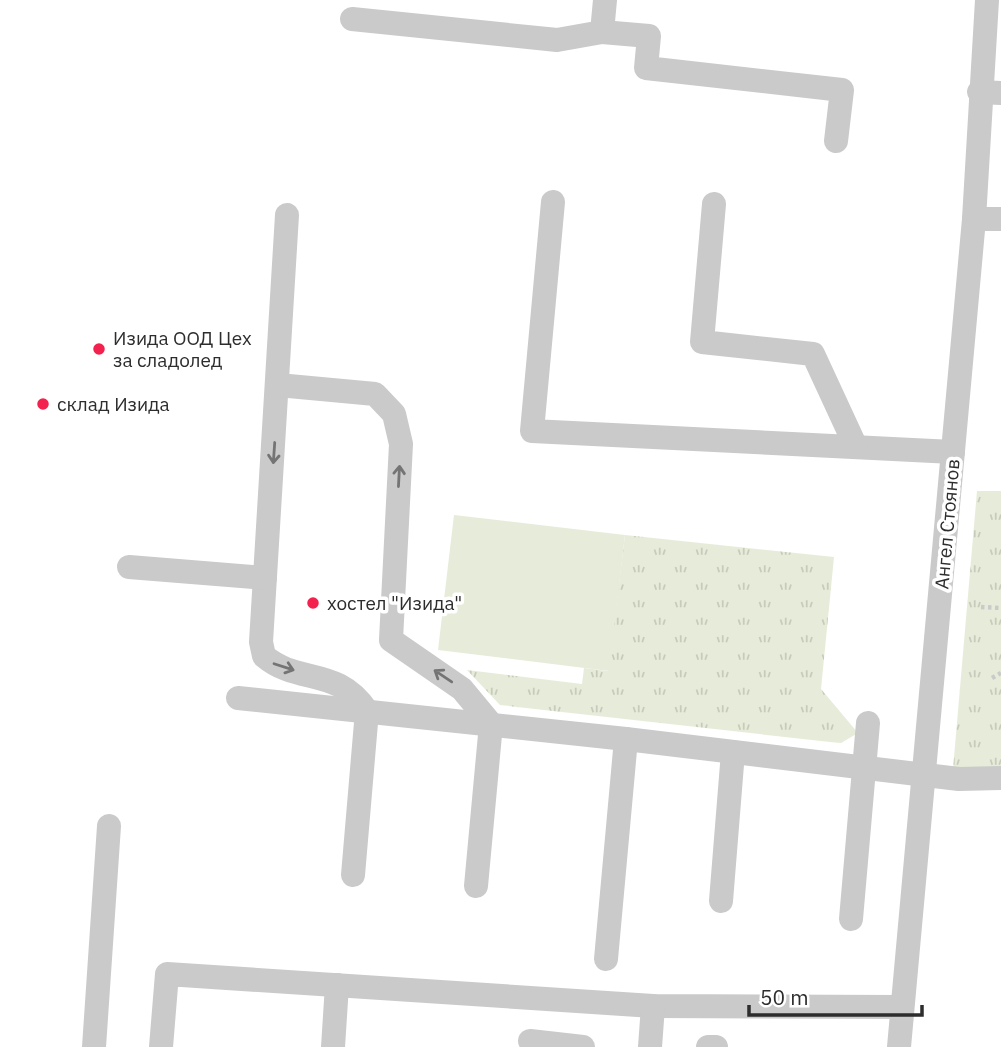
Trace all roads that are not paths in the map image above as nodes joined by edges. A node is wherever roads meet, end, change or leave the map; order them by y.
1 (605, 0) edge
2 (987, 0) edge
3 (352, 19) dead end
4 (602, 32) junction
5 (990, 92) edge
6 (836, 141) dead end
7 (553, 202) dead end
8 (714, 204) dead end
9 (287, 215) dead end
10 (974, 219) junction
11 (1001, 219) edge
12 (278, 385) junction
13 (856, 447) junction
14 (953, 452) junction
15 (129, 566) dead end
16 (265, 578) junction
17 (238, 698) dead end
18 (367, 710) junction
19 (868, 723) dead end
20 (491, 724) junction
21 (626, 739) junction
22 (733, 752) junction
23 (865, 767) junction
24 (925, 775) junction
25 (1001, 778) edge
26 (109, 826) dead end
27 (353, 875) dead end
28 (476, 886) dead end
29 (721, 901) dead end
30 (851, 919) dead end
31 (606, 960) dead end
32 (337, 985) junction
33 (653, 1006) junction
34 (902, 1007) junction
35 (530, 1041) dead end
36 (94, 1047) edge
37 (161, 1047) edge
38 (333, 1047) edge
39 (583, 1047) edge
40 (650, 1047) edge
41 (708, 1047) edge
42 (716, 1047) edge
43 (899, 1047) edge

1 - 4 street
2 - 5 street, Ангел Стоянов
3 - 4 street
4 - 6 street
5 - 10 street, Ангел Стоянов
7 - 13 street
8 - 13 street
9 - 12 street
10 - 11 street
10 - 14 street, Ангел Стоянов
12 -> 16 street
20 -> 12 street
13 - 14 street
14 - 24 street, Ангел Стоянов
15 - 16 street
16 -> 18 street
17 - 18 street
18 - 20 street
18 - 27 street
19 - 23 street
20 - 21 street
20 - 28 street
21 - 22 street
21 - 31 street
22 - 23 street
22 - 29 street
23 - 24 street
23 - 30 street
24 - 25 street
24 - 34 street, Ангел Стоянов
26 - 36 street
32 - 33 street
32 - 37 street
32 - 38 street
33 - 34 street
33 - 40 street
34 - 43 street, Ангел Стоянов
35 - 39 street
41 - 42 street

